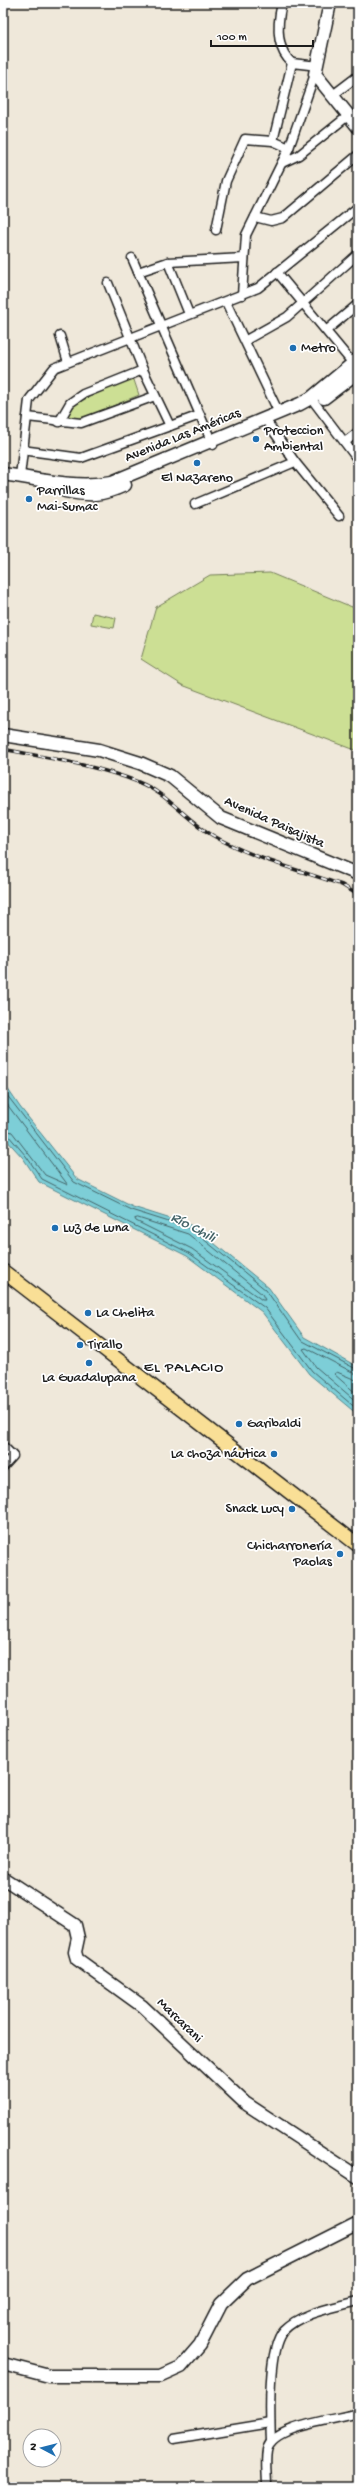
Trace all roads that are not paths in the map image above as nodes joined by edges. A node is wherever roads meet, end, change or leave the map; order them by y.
1 (282, 3) edge
2 (330, 3) edge
3 (292, 63) junction
4 (317, 70) junction
5 (358, 76) edge
6 (332, 95) junction
7 (349, 115) junction
8 (358, 127) edge
9 (273, 141) junction
10 (290, 148) junction
11 (358, 155) edge
12 (282, 163) junction
13 (358, 207) edge
14 (255, 217) junction
15 (216, 230) dead end
16 (358, 254) edge
17 (132, 258) dead end
18 (244, 258) junction
19 (168, 262) junction
20 (138, 272) junction
21 (277, 272) junction
22 (108, 284) dead end
23 (242, 295) junction
24 (226, 302) junction
25 (304, 303) junction
26 (358, 304) edge
27 (189, 314) junction
28 (160, 326) junction
29 (327, 330) junction
30 (60, 336) dead end
31 (130, 338) junction
32 (246, 340) junction
33 (68, 362) junction
34 (357, 366) edge
35 (143, 370) junction
36 (155, 396) junction
37 (313, 401) junction
38 (280, 413) junction
39 (200, 415) junction
40 (27, 417) junction
41 (59, 422) junction
42 (267, 422) junction
43 (170, 426) junction
44 (358, 432) edge
45 (345, 442) junction
46 (212, 444) junction
47 (22, 450) junction
48 (358, 460) edge
49 (295, 462) junction
50 (3, 474) edge
51 (20, 476) junction
52 (3, 481) edge
53 (195, 504) dead end
54 (340, 516) dead end
55 (3, 735) edge
56 (358, 874) edge
57 (3, 1271) edge
58 (3, 1446) edge
59 (3, 1468) edge
60 (358, 1545) edge
61 (3, 1878) edge
62 (358, 2177) edge
63 (358, 2222) edge
64 (358, 2301) edge
65 (3, 2364) edge
66 (358, 2413) edge
67 (270, 2423) junction
68 (174, 2439) dead end
69 (271, 2442) junction
70 (267, 2487) edge

1 - 3 street
2 - 4 main road
3 - 4 street
3 - 9 street
4 - 6 main road
4 - 10 street
5 - 6 street
6 - 7 main road
7 - 8 main road
7 - 12 street
9 - 10 street
9 - 15 street
10 - 12 street
11 - 14 street
12 - 14 street
13 - 21 street
14 - 18 street
16 - 25 street
17 - 20 street
18 - 19 street
18 - 23 street
19 - 20 street
19 - 27 street
20 - 28 street
21 - 23 street
21 - 25 street
22 - 31 street
23 - 24 street
24 - 27 street
24 - 32 street
25 - 29 street
25 - 32 street
26 - 29 street
27 - 28 street
28 - 31 street
28 - 39 street
29 - 34 street
30 - 33 street
31 - 33 street
31 - 35 street
32 - 38 street
33 - 40 street
34 - 37 main road, Avenida Las Américas
35 - 36 street
35 - 41 street
36 - 41 street
36 - 43 street
37 - 38 main road, Avenida Las Américas
37 - 42 main road, Avenida Las Américas
37 - 45 street
38 - 42 main road, Avenida Las Américas
39 - 43 street
39 - 46 street
40 - 41 street
40 - 47 street
42 - 46 main road, Avenida Las Américas
42 - 49 street
43 - 47 street
44 - 45 street
45 - 48 street
46 - 51 main road, Avenida Las Américas
46 - 52 main road, Avenida Las Américas
47 - 51 street
49 - 53 street
49 - 54 street
50 - 51 main road, Avenida Las Américas
55 - 56 main road, Avenida Paisajista
57 - 60 main road
58 - 59 street
61 - 62 main road, Marcarani
63 - 65 main road
64 - 67 street
66 - 69 street
67 - 68 street
67 - 69 street
69 - 70 street

